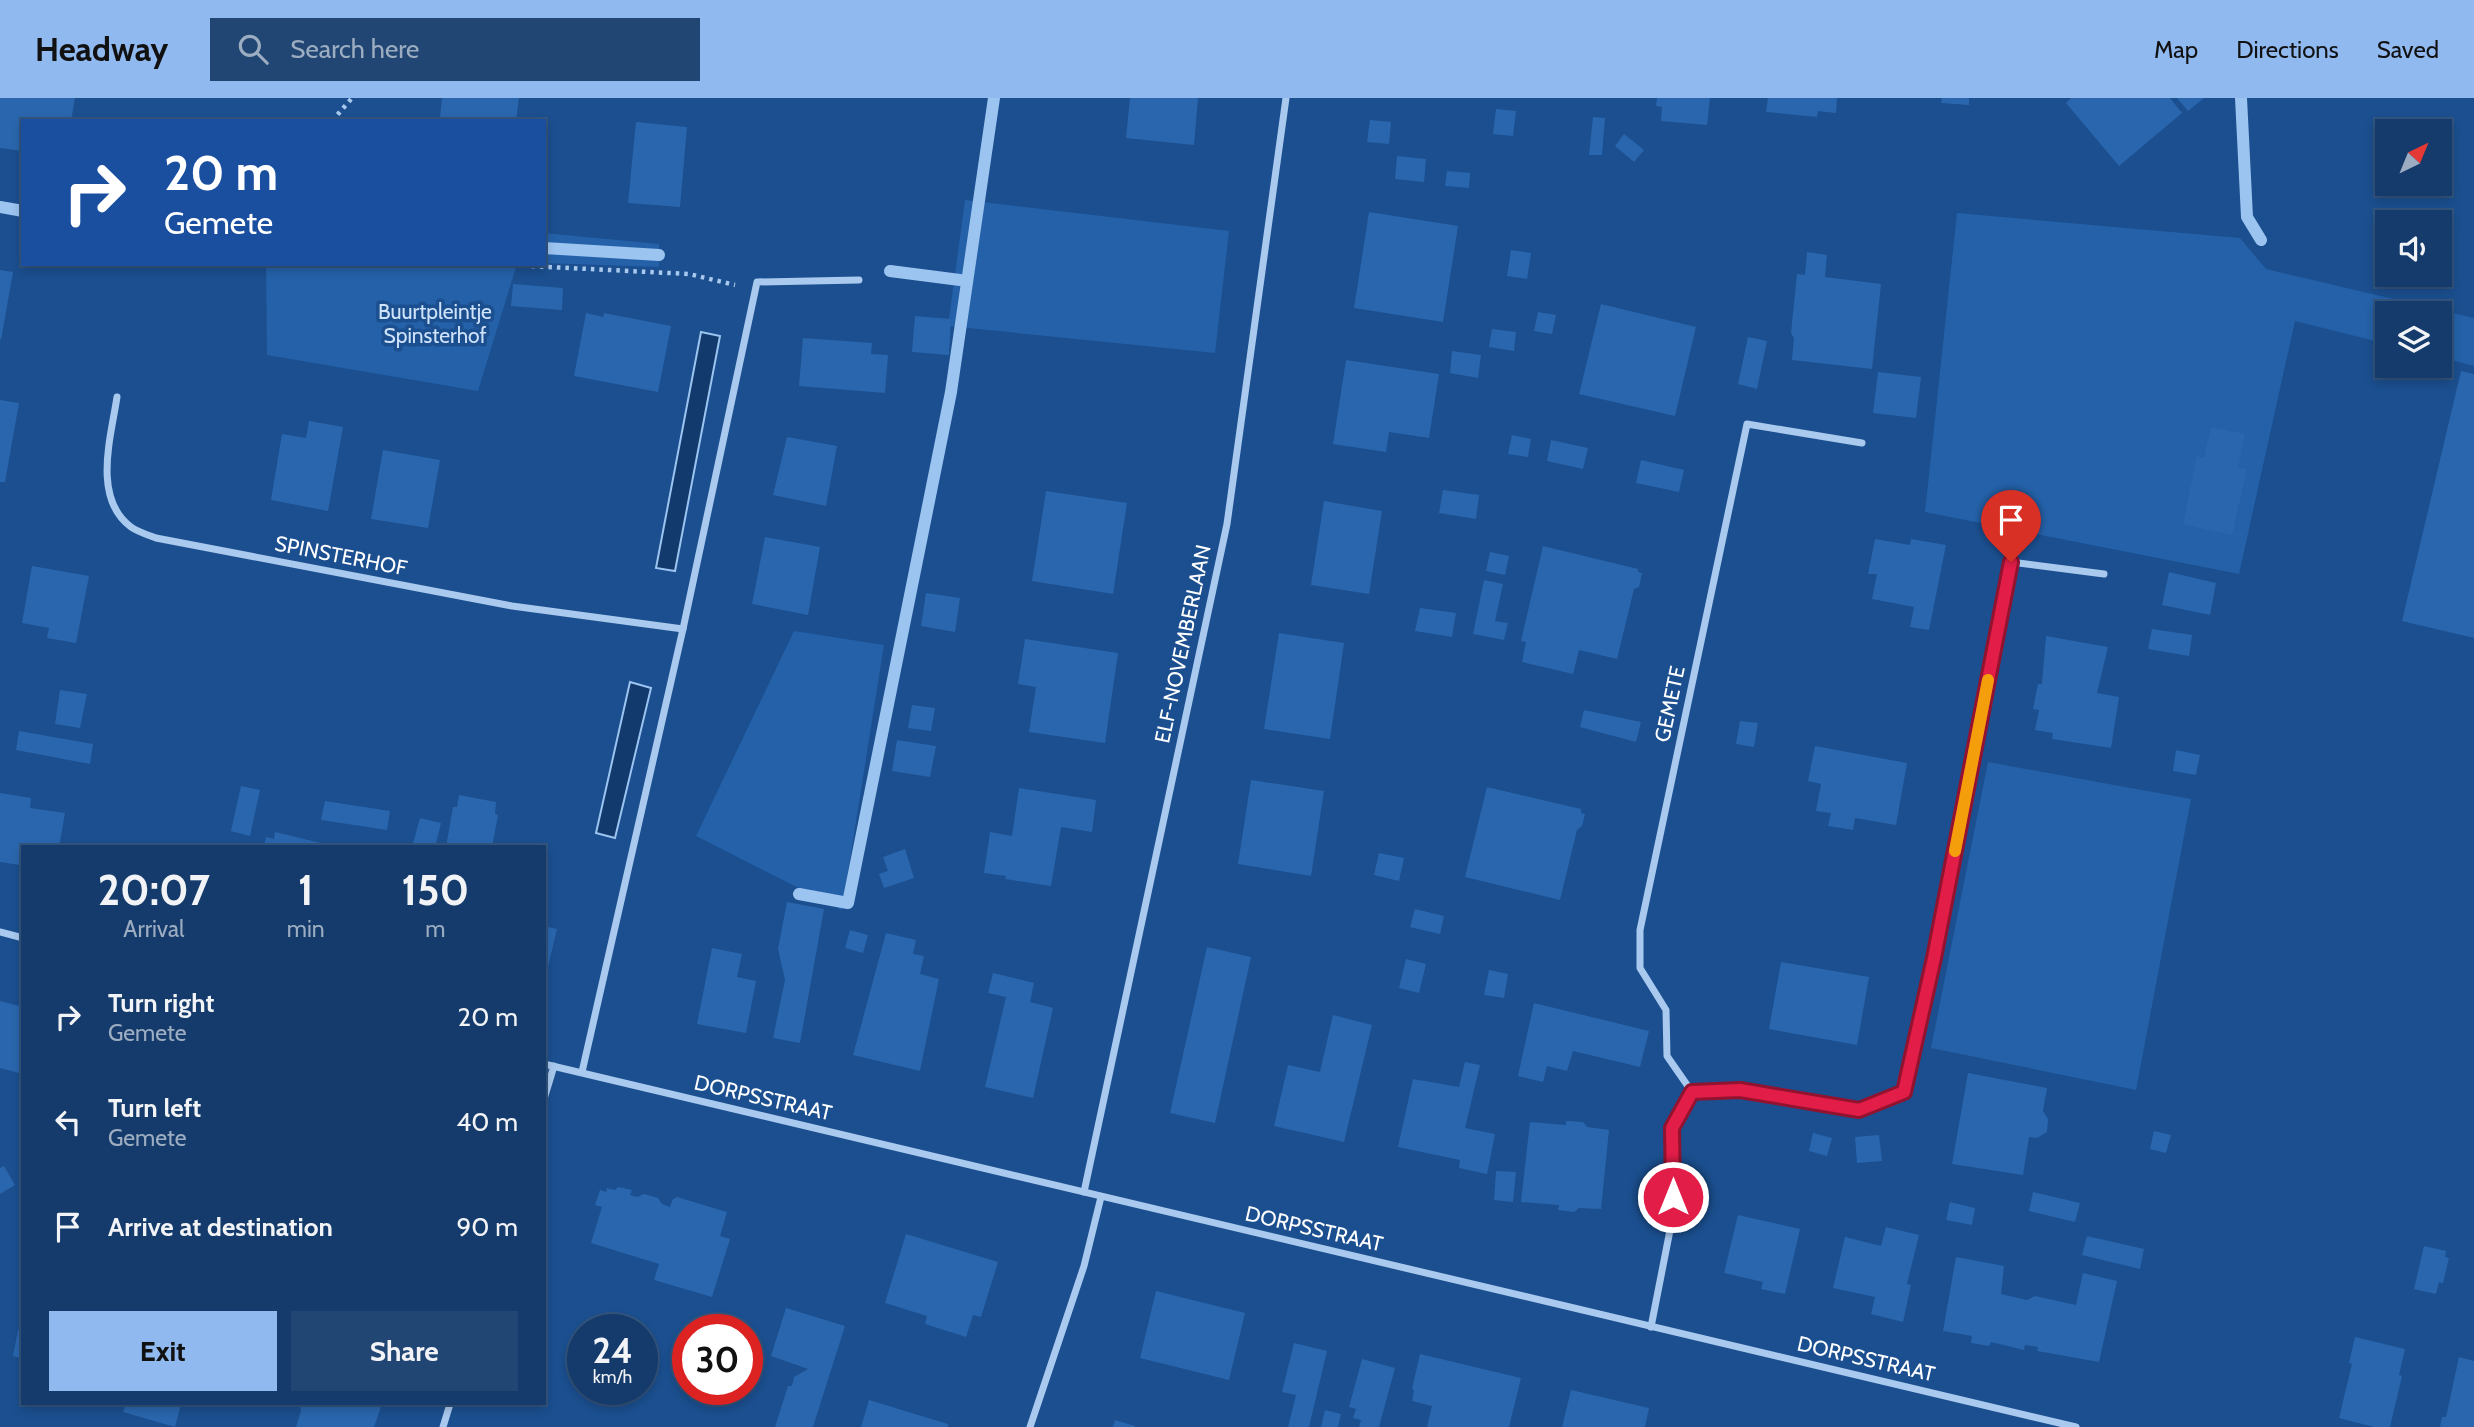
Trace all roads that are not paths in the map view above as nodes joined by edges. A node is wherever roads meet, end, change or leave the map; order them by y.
1 (1286, 98) edge
2 (859, 281) dead end
3 (117, 397) dead end
4 (1861, 443) dead end
5 (2104, 574) dead end
6 (683, 629) junction
7 (0, 932) edge
8 (21, 937) edge
9 (546, 1064) edge
10 (554, 1066) junction
11 (582, 1072) junction
12 (546, 1092) edge
13 (1692, 1092) junction
14 (1084, 1192) junction
15 (1101, 1197) junction
16 (1651, 1327) junction
17 (450, 1405) edge
18 (443, 1427) edge
19 (1030, 1427) edge
20 (2077, 1427) edge

1 - 14 street, ELF-NOVEMBERLAAN
2 - 6 street
3 - 6 street, SPINSTERHOF
4 - 13 street, GEMETE
5 - 13 street
6 - 11 street
7 - 8 street
9 - 10 street, DORPSSTRAAT
10 - 11 street, DORPSSTRAAT
10 - 12 street
11 - 14 street, DORPSSTRAAT
13 - 16 street
14 - 15 street, DORPSSTRAAT
15 - 16 street, DORPSSTRAAT
15 - 19 street
16 - 20 street, DORPSSTRAAT
17 - 18 street

